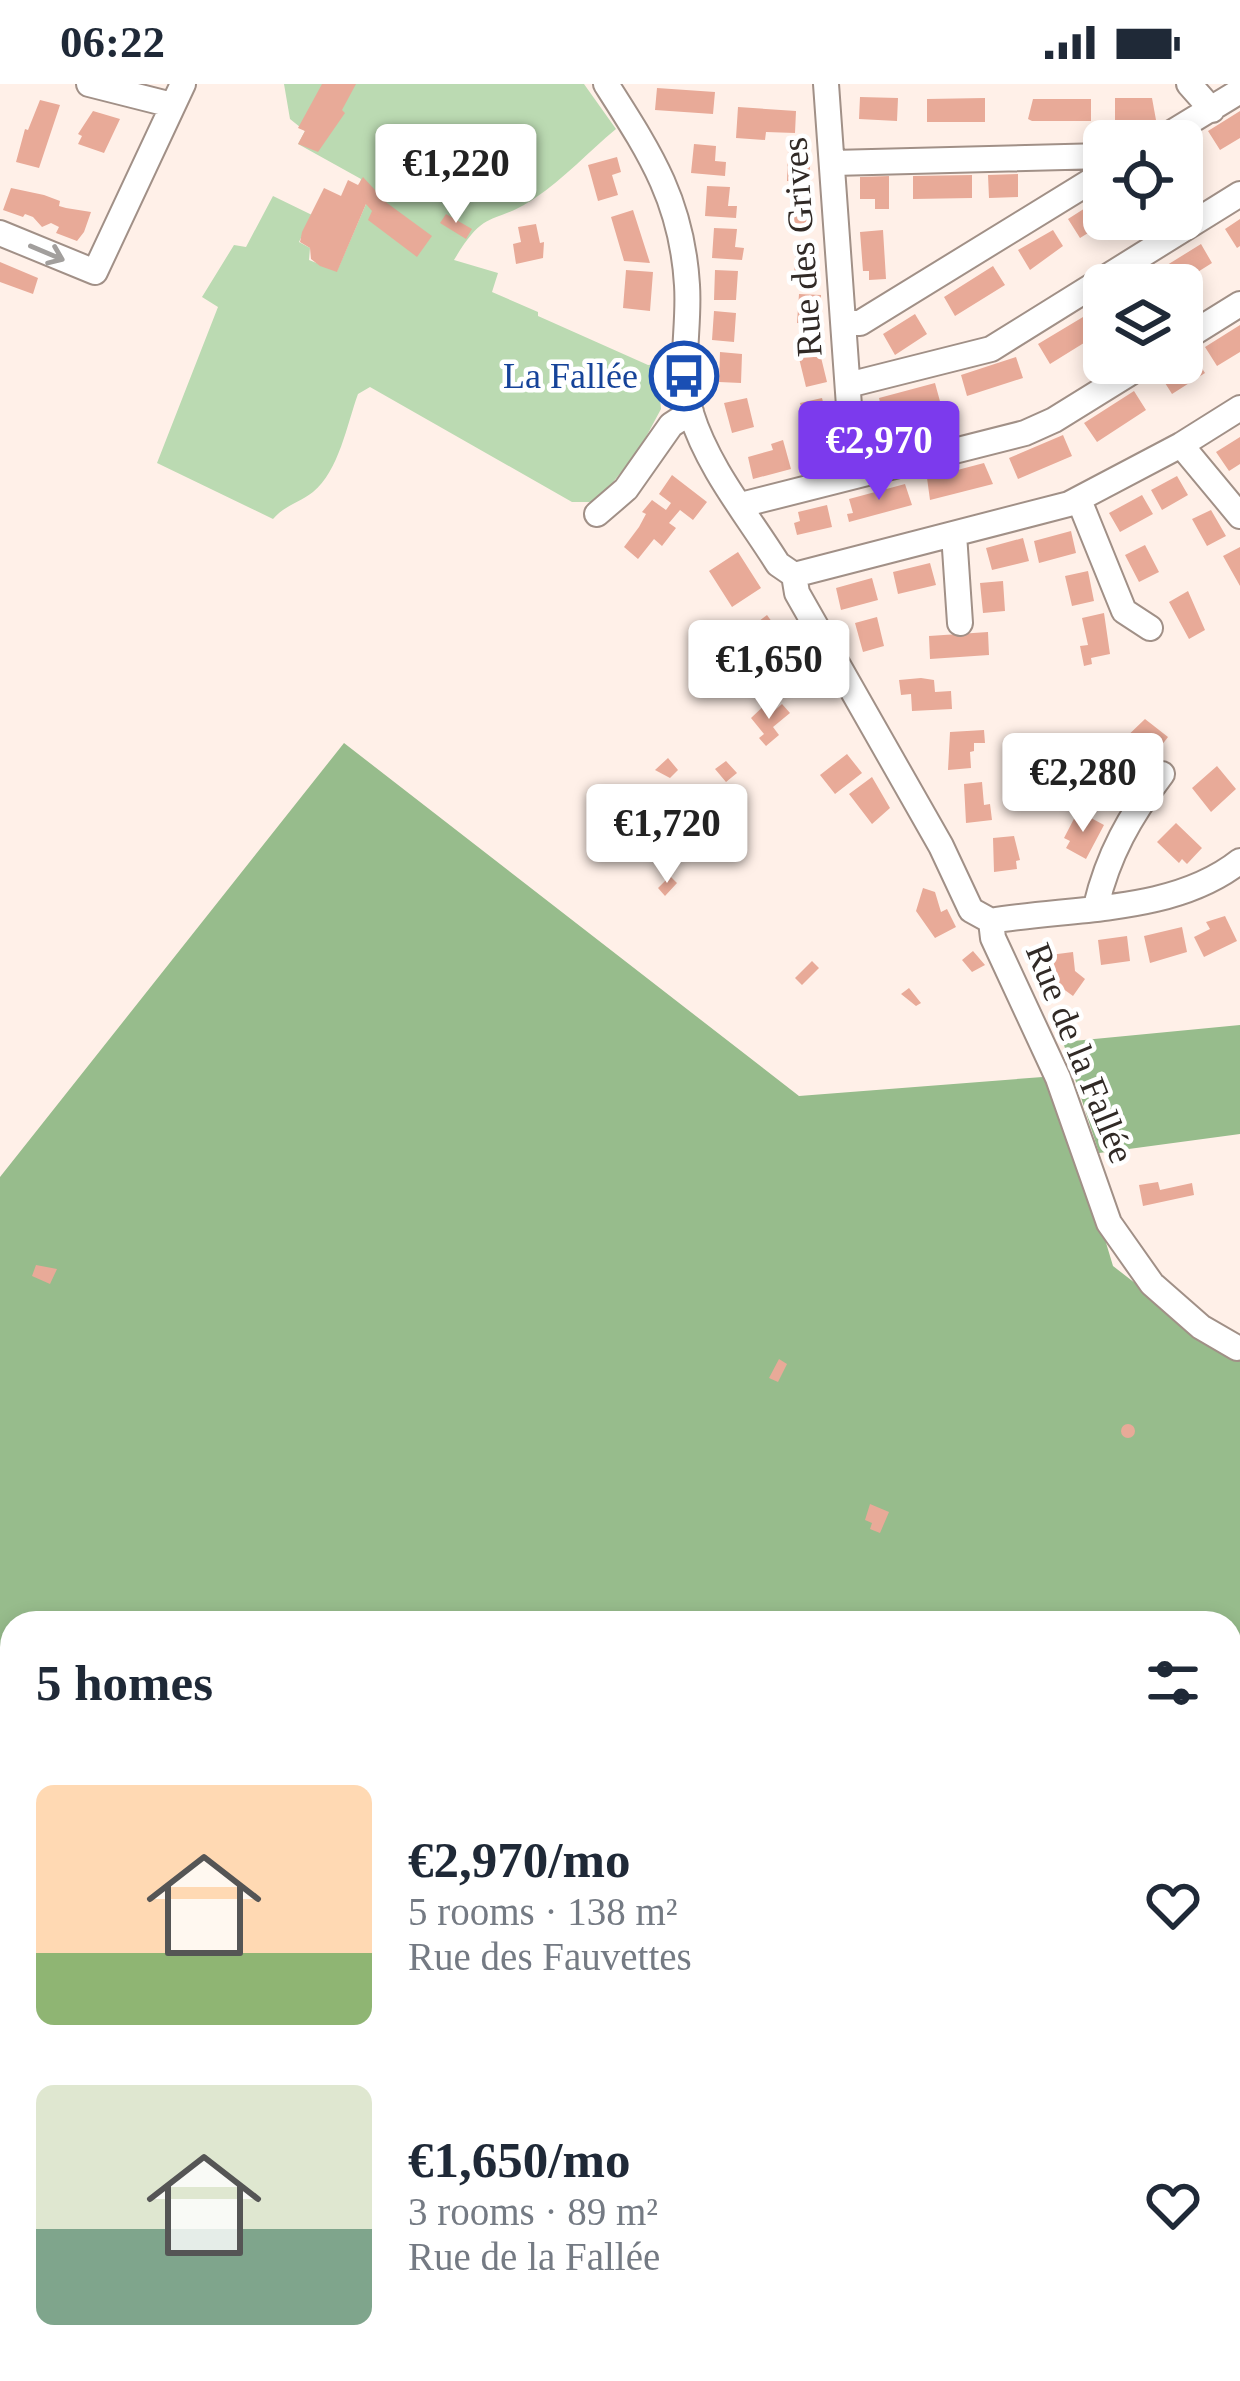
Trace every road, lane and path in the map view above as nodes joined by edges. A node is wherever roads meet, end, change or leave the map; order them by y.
1 (89, 84) edge
2 (606, 84) edge
3 (826, 84) edge
4 (1189, 84) edge
5 (1240, 91) edge
6 (177, 94) edge
7 (1212, 110) junction
8 (1195, 120) edge
9 (1083, 157) edge
10 (833, 163) junction
11 (1083, 186) edge
12 (1240, 194) edge
13 (0, 233) edge
14 (1240, 304) edge
15 (844, 323) junction
16 (1203, 327) edge
17 (1112, 384) edge
18 (848, 386) junction
19 (1240, 408) edge
20 (691, 412) junction
21 (1180, 445) junction
22 (854, 476) junction
23 (1078, 500) junction
24 (741, 505) junction
25 (597, 514) dead end
26 (1240, 516) edge
27 (954, 534) junction
28 (794, 575) junction
29 (960, 623) dead end
30 (1150, 628) dead end
31 (1162, 774) dead end
32 (1240, 861) edge
33 (1096, 906) junction
34 (991, 921) junction
35 (1237, 1348) dead end

1 - 6 street
2 - 20 street, Rue de la Fallée
3 - 10 street, Rue des Grives
4 - 7 street
5 - 7 street
13 -> 6 street
7 - 8 street
9 - 10 street
10 - 15 street, Rue des Grives
11 - 15 street
12 - 18 street
14 - 16 street
15 - 18 street, Rue des Grives
17 - 22 street
18 - 22 street, Rue des Grives
19 - 21 street
20 - 24 street, Rue de la Fallée
20 - 25 street
21 - 23 street
21 - 26 street
22 - 24 street
23 - 27 street
23 - 30 street
24 - 28 street, Rue de la Fallée
27 - 28 street
27 - 29 street
28 - 34 street, Rue de la Fallée
31 - 33 street
32 - 33 street
33 - 34 street
34 - 35 street, Rue de la Fallée

